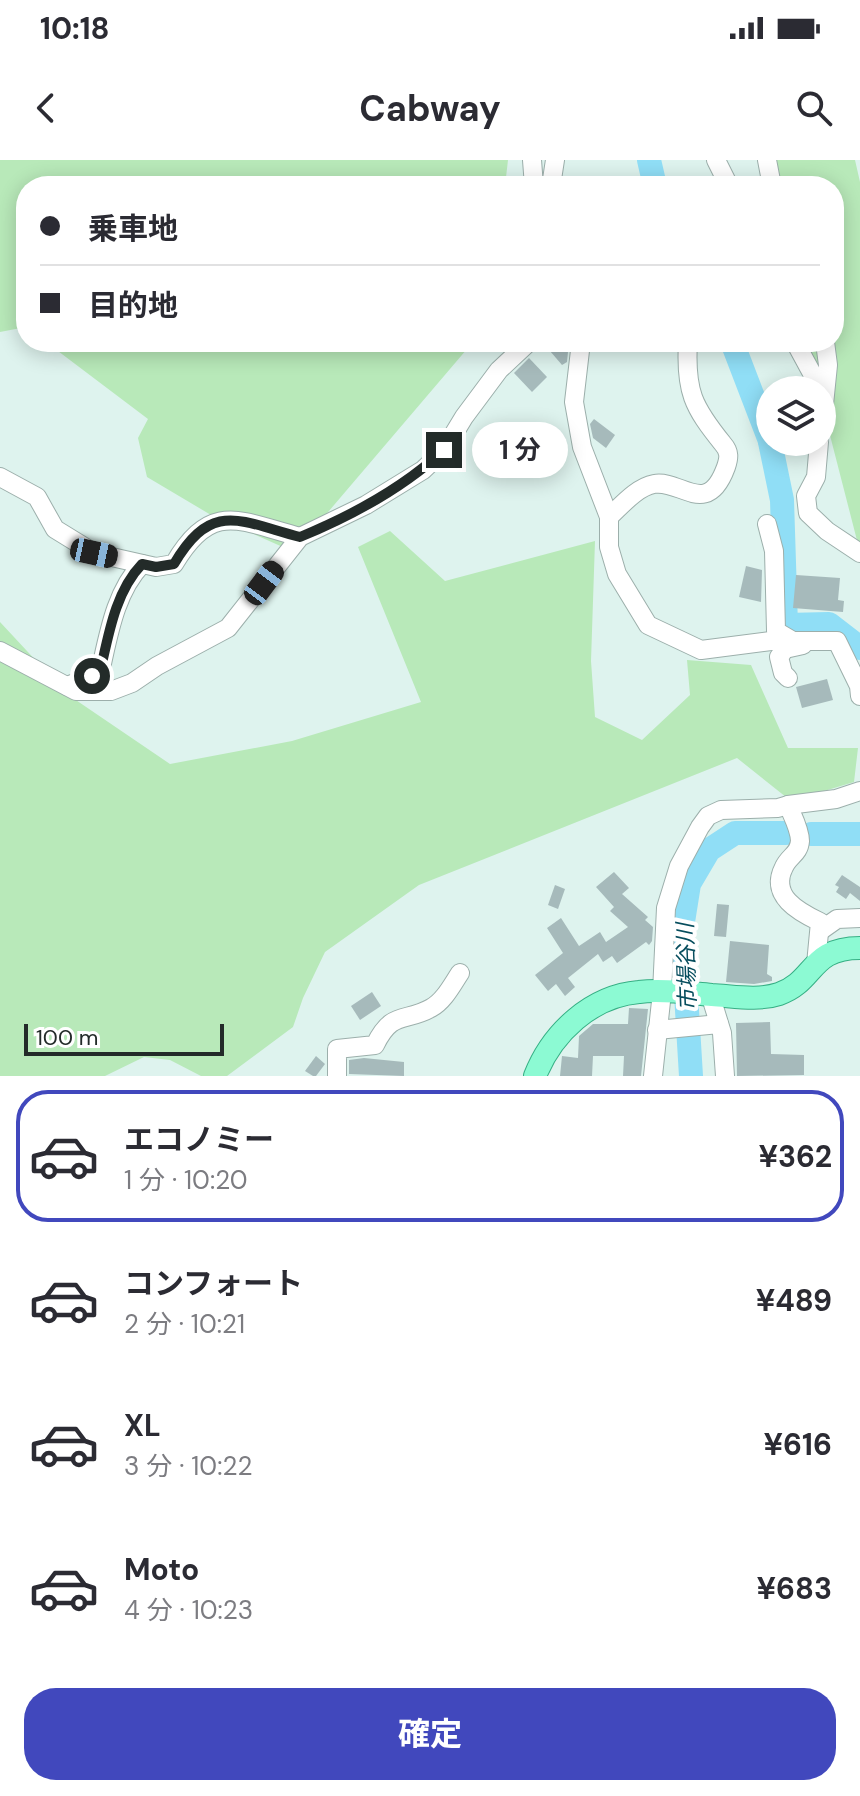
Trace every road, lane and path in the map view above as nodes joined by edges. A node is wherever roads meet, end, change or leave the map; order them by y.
1 (518, 352) edge
2 (580, 352) edge
3 (688, 352) edge
4 (800, 352) edge
5 (826, 352) edge
6 (813, 376) edge
7 (826, 376) edge
8 (818, 456) edge
9 (0, 477) edge
10 (609, 517) junction
11 (767, 524) dead end
12 (300, 537) junction
13 (860, 553) edge
14 (142, 564) junction
15 (793, 641) junction
16 (822, 641) junction
17 (0, 651) edge
18 (788, 678) dead end
19 (860, 685) edge
20 (65, 686) junction
21 (860, 696) edge
22 (860, 791) edge
23 (788, 805) junction
24 (860, 918) edge
25 (820, 931) junction
26 (860, 948) edge
27 (816, 964) junction
28 (460, 973) dead end
29 (666, 992) junction
30 (705, 994) junction
31 (713, 1025) junction
32 (663, 1030) junction
33 (337, 1076) edge
34 (535, 1076) edge
35 (653, 1076) edge
36 (725, 1076) edge

1 - 12 street
2 - 10 street
3 - 10 street
4 - 6 street
5 - 7 street
8 - 13 street
9 - 14 street
10 - 15 street
11 - 15 street
12 - 14 street
12 - 20 street
14 - 20 street
15 - 16 street
16 - 18 street
16 - 19 street
17 - 20 street
19 - 21 street
22 - 23 street
23 - 25 street
23 - 29 street
24 - 25 street
25 - 27 street
26 - 27 main road
27 - 30 main road
28 - 33 street
29 - 30 main road
29 - 32 street
29 - 34 main road
30 - 31 street
31 - 32 street
31 - 36 street
32 - 35 street

